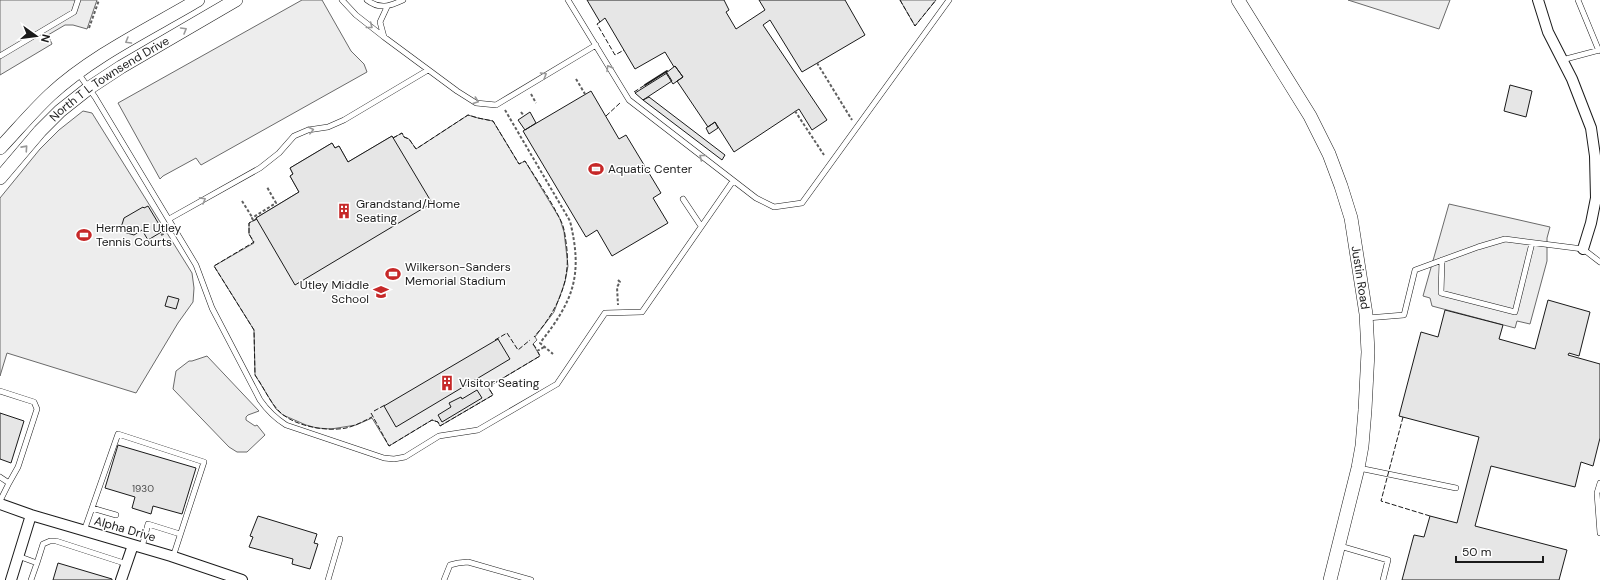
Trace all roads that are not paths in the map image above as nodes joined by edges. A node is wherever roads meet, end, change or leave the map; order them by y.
1 (78, 0) edge
2 (198, 0) edge
3 (236, 0) edge
4 (342, 0) edge
5 (367, 0) edge
6 (403, 0) edge
7 (568, 0) edge
8 (949, 0) edge
9 (1238, 0) edge
10 (1538, 0) edge
11 (1578, 0) edge
12 (387, 7) junction
13 (384, 37) junction
14 (596, 45) junction
15 (1599, 51) edge
16 (0, 56) edge
17 (1562, 60) junction
18 (428, 70) junction
19 (78, 73) junction
20 (89, 88) junction
21 (0, 148) edge
22 (0, 178) edge
23 (733, 181) junction
24 (683, 199) dead end
25 (169, 219) junction
26 (701, 226) junction
27 (1532, 243) junction
28 (1583, 250) junction
29 (1442, 260) junction
30 (1600, 262) edge
31 (1366, 318) junction
32 (0, 391) edge
33 (1358, 468) junction
34 (0, 477) edge
35 (9, 483) junction
36 (1600, 483) edge
37 (1456, 488) dead end
38 (0, 503) edge
39 (92, 508) junction
40 (31, 515) junction
41 (116, 515) dead end
42 (84, 531) junction
43 (1600, 533) edge
44 (180, 534) junction
45 (340, 539) dead end
46 (1339, 545) junction
47 (137, 546) junction
48 (18, 556) junction
49 (173, 557) junction
50 (37, 563) junction
51 (126, 564) junction
52 (11, 580) edge
53 (31, 580) edge
54 (121, 580) edge
55 (242, 580) edge
56 (328, 580) edge
57 (444, 580) edge
58 (530, 580) edge
59 (1330, 580) edge
60 (1383, 580) edge

1 - 16 lane
2 -> 19 street, North T L Townsend Drive
20 -> 3 street, North T L Townsend Drive
4 -> 13 lane
5 - 12 lane
6 - 12 lane
7 - 14 lane
8 - 23 lane
9 - 31 street, Justin Road
10 - 17 street
11 - 15 lane
12 - 13 lane
13 - 18 lane
18 -> 14 lane
23 -> 14 lane
15 - 17 lane
17 - 28 street
25 -> 18 lane
19 - 20 lane
19 - 21 street, North T L Townsend Drive
22 -> 20 street, North T L Townsend Drive
20 - 25 lane
23 - 26 lane
24 - 26 lane
25 - 26 lane
27 - 28 lane
27 - 29 lane
27 - 29 lane
28 - 30 lane
29 - 31 lane
31 - 33 street, Justin Road
32 - 35 lane
33 - 37 lane
33 - 46 street, Justin Road
34 - 35 lane
35 - 38 lane
36 - 43 lane
38 - 40 street, Alpha Drive
39 - 41 lane
39 - 42 lane
39 - 44 lane
40 - 42 street, Alpha Drive
40 - 48 street
42 - 47 street, Alpha Drive
44 - 47 lane
44 - 49 lane
45 - 56 lane
46 - 59 street, Justin Road
46 - 60 lane
47 - 49 street, Alpha Drive
47 - 51 street
48 - 50 lane
48 - 52 street
49 - 55 street, Alpha Drive
50 - 51 lane
50 - 53 lane
51 - 54 street
57 - 58 lane

